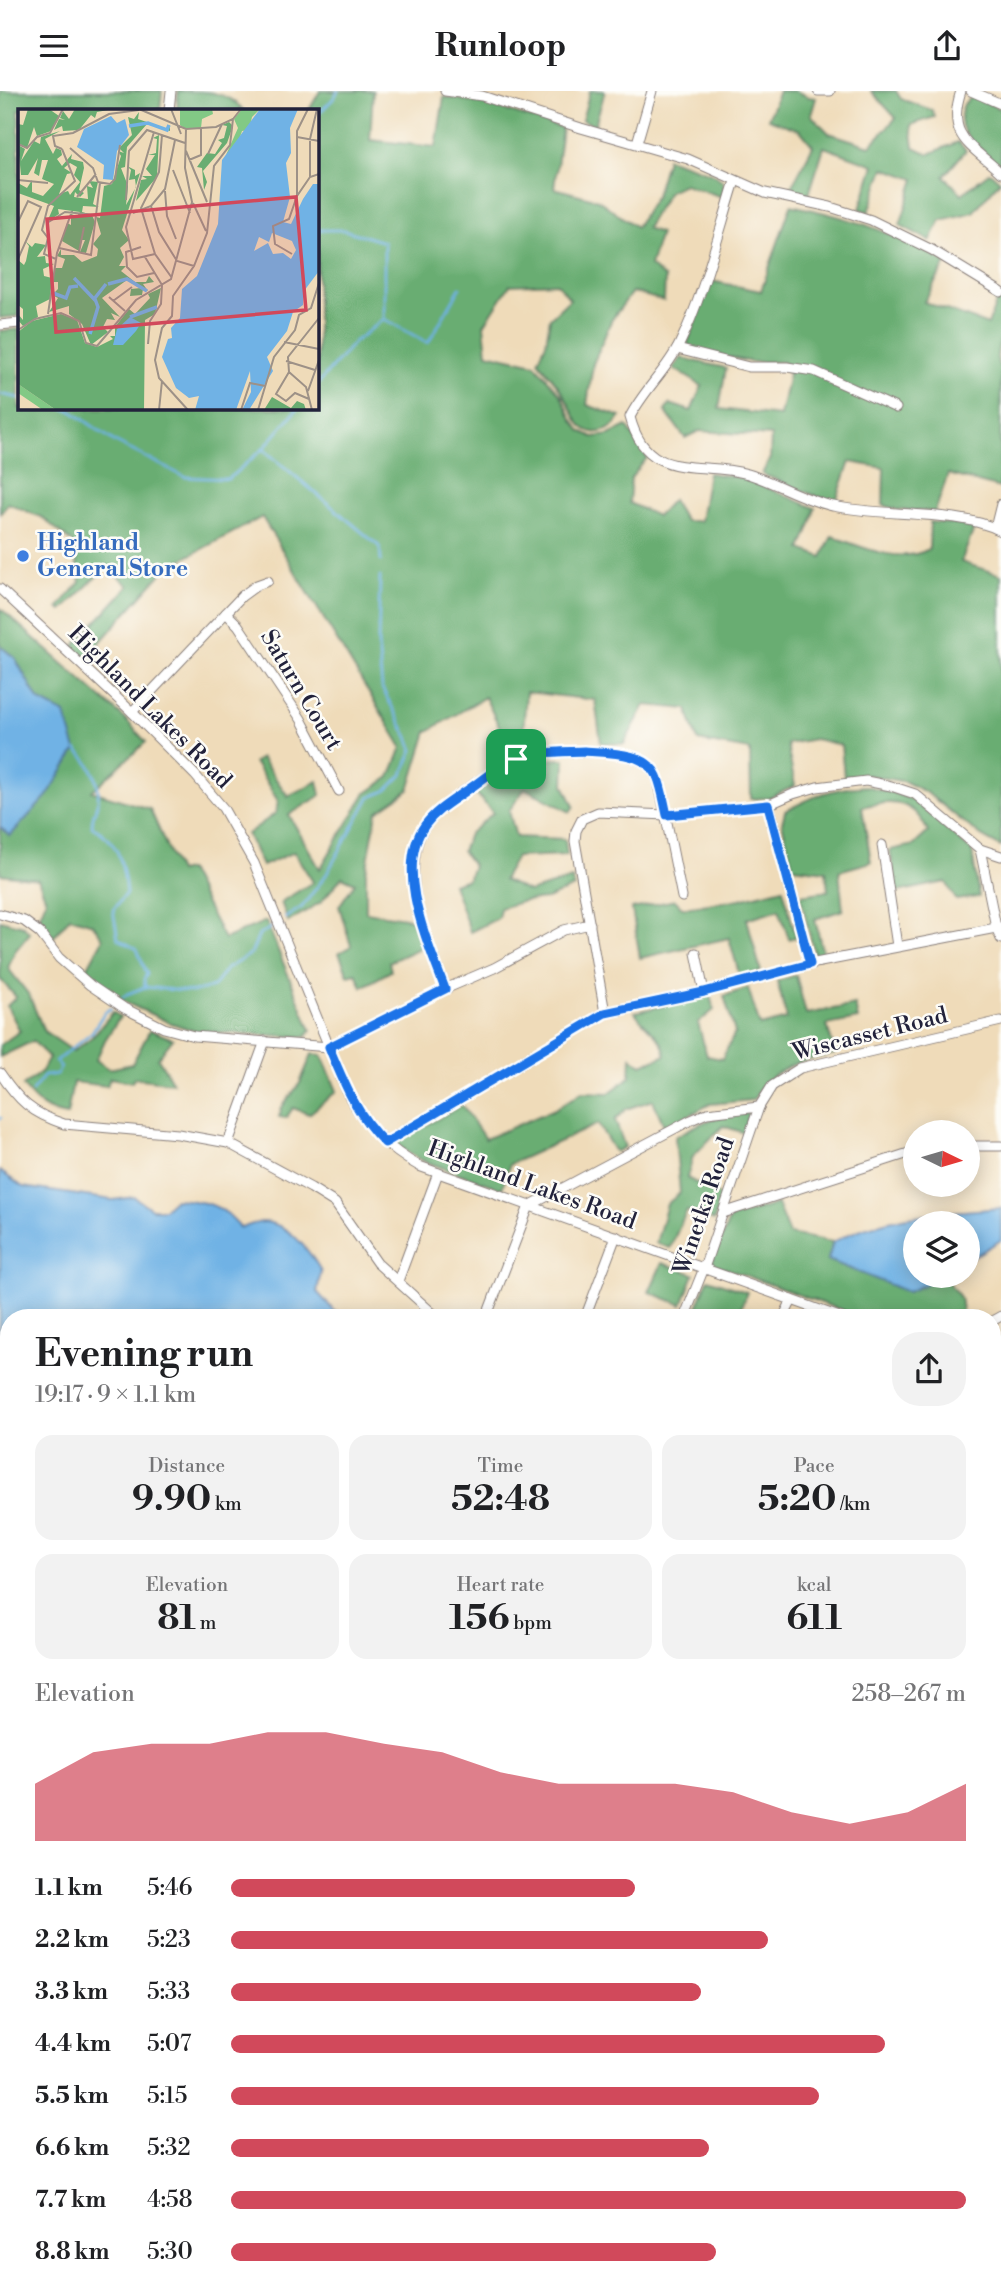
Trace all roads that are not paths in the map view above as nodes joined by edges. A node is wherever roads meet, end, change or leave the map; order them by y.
1 (171, 91) edge
2 (445, 91) edge
3 (652, 91) edge
4 (818, 91) edge
5 (830, 91) edge
6 (961, 91) edge
7 (971, 91) edge
8 (1001, 104) edge
9 (169, 109) edge
10 (637, 143) junction
11 (1001, 173) edge
12 (735, 181) junction
13 (1001, 292) edge
14 (18, 323) edge
15 (0, 324) edge
16 (677, 349) junction
17 (896, 408) dead end
18 (1001, 504) edge
19 (998, 530) edge
20 (268, 581) dead end
21 (0, 589) edge
22 (226, 613) junction
23 (132, 712) junction
24 (339, 791) dead end
25 (768, 805) junction
26 (667, 815) junction
27 (882, 845) dead end
28 (980, 849) junction
29 (1001, 856) edge
30 (682, 897) dead end
31 (0, 913) edge
32 (590, 924) junction
33 (998, 927) edge
34 (1001, 939) edge
35 (897, 946) junction
36 (696, 953) dead end
37 (810, 964) junction
38 (445, 989) junction
39 (704, 992) junction
40 (605, 1013) junction
41 (1001, 1021) edge
42 (265, 1041) junction
43 (329, 1047) junction
44 (0, 1073) edge
45 (759, 1107) junction
46 (228, 1143) junction
47 (385, 1143) junction
48 (980, 1146) edge
49 (1001, 1146) edge
50 (903, 1155) edge
51 (438, 1173) junction
52 (528, 1206) junction
53 (723, 1213) junction
54 (617, 1237) junction
55 (704, 1268) junction
56 (398, 1281) junction
57 (792, 1300) junction
58 (428, 1309) edge
59 (489, 1309) edge
60 (589, 1309) edge
61 (688, 1309) edge
62 (788, 1309) edge
63 (817, 1309) edge

1 - 9 street
2 - 10 street
3 - 10 street
4 - 5 street
6 - 11 street
7 - 8 street
10 - 12 street
12 - 13 street
12 - 16 street
14 - 15 street
16 - 17 street
16 - 19 street
18 - 19 street
20 - 22 street
21 - 23 street, Highland Lakes Road
22 - 23 street
22 - 24 street, Saturn Court
23 - 43 street, Highland Lakes Road
25 - 26 street
25 - 28 street
25 - 37 street
26 - 30 street
26 - 32 street
26 - 38 street
27 - 35 street
28 - 29 street
28 - 33 street
31 - 42 street
32 - 38 street
32 - 40 street
33 - 34 street
33 - 35 street
35 - 37 street
36 - 39 street
37 - 39 street
38 - 43 street
39 - 40 street
40 - 47 street
41 - 45 street, Wiscasset Road
42 - 43 street
42 - 46 street
43 - 47 street, Highland Lakes Road
44 - 46 street
45 - 52 street
45 - 53 street, Winetka Road
46 - 56 street
47 - 51 street, Highland Lakes Road
48 - 49 street
50 - 53 street
51 - 52 street, Highland Lakes Road
51 - 56 street
52 - 54 street, Highland Lakes Road
52 - 59 street
53 - 55 street, Winetka Road
54 - 55 street, Highland Lakes Road
54 - 60 street
55 - 57 street, Highland Lakes Road
55 - 61 street, Winetka Road
56 - 58 street
57 - 62 street
57 - 63 street, Highland Lakes Road

